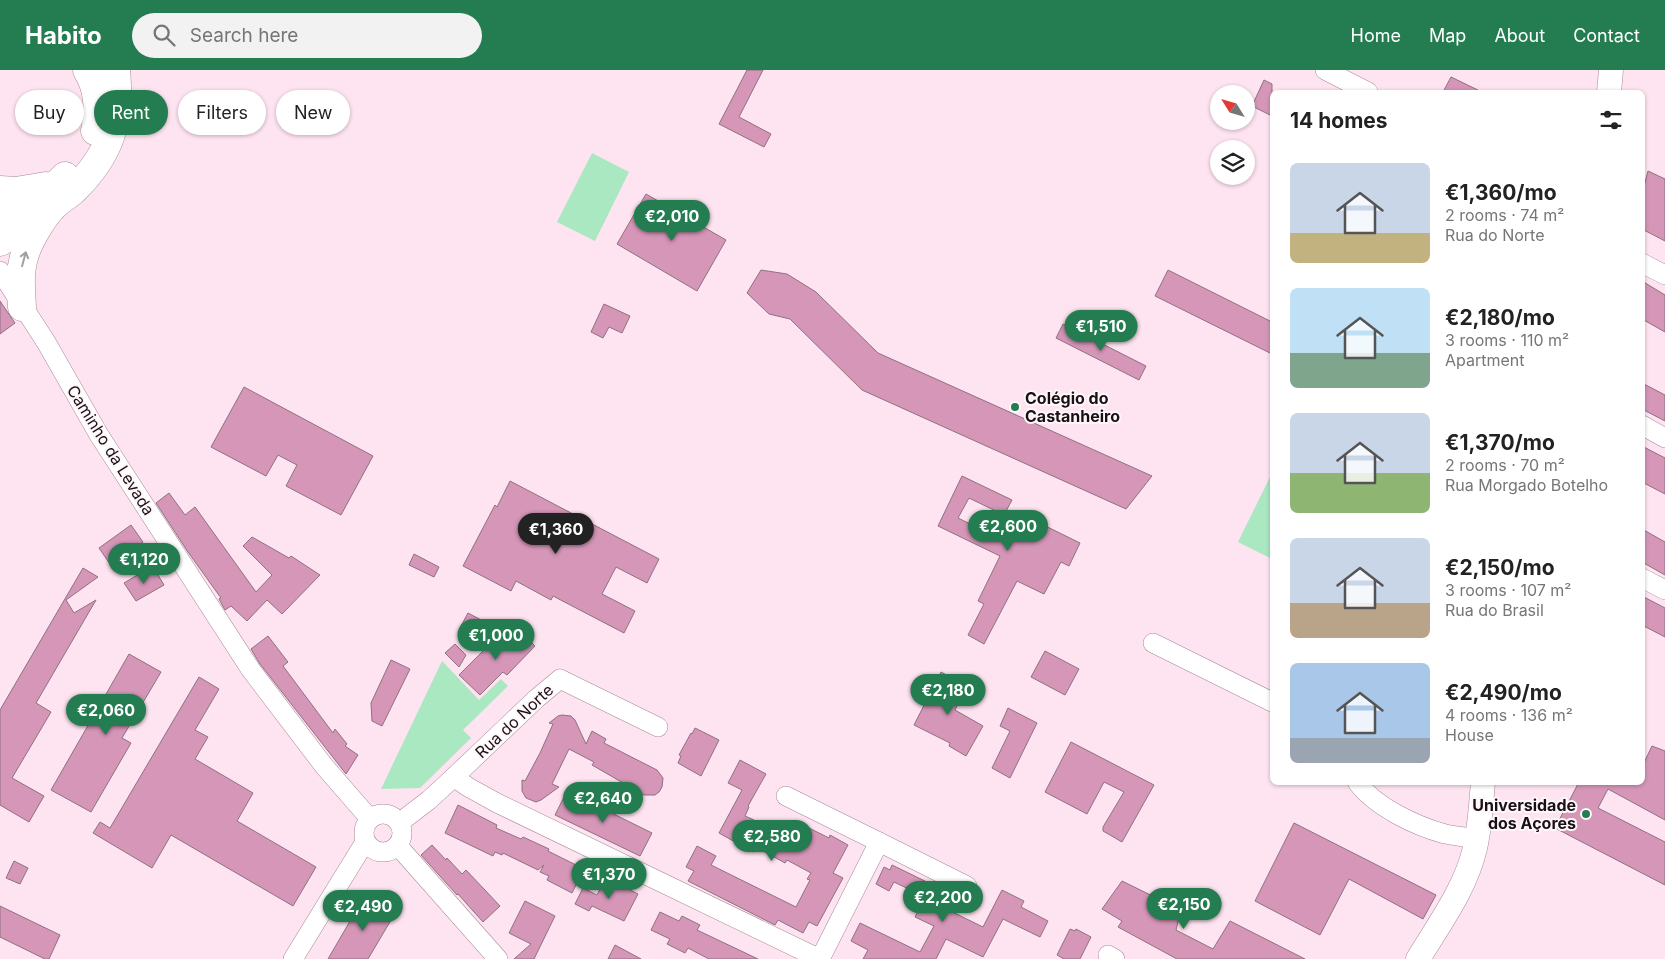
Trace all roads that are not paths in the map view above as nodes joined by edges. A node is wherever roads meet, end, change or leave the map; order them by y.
1 (87, 70) edge
2 (116, 70) edge
3 (1325, 70) edge
4 (1611, 70) edge
5 (1364, 90) edge
6 (1610, 90) edge
7 (0, 190) edge
8 (54, 196) junction
9 (0, 219) edge
10 (0, 242) edge
11 (1645, 265) edge
12 (0, 270) edge
13 (1665, 275) edge
14 (22, 307) junction
15 (1645, 427) edge
16 (1665, 438) edge
17 (1645, 580) edge
18 (1665, 590) edge
19 (1153, 643) dead end
20 (1270, 701) edge
21 (658, 727) dead end
22 (454, 777) junction
23 (1359, 785) edge
24 (1483, 785) edge
25 (786, 796) dead end
26 (370, 819) junction
27 (399, 823) junction
28 (1476, 839) junction
29 (365, 842) junction
30 (879, 842) junction
31 (398, 846) junction
32 (967, 886) dead end
33 (293, 959) edge
34 (498, 959) edge
35 (820, 959) edge
36 (1418, 959) edge

1 - 8 highway
2 - 8 highway
3 - 5 street
4 - 6 main road
7 - 8 highway
8 - 9 highway
8 - 10 highway
14 -> 8 highway
11 - 13 street
12 - 14 street, Caminho da Levada
14 - 26 street, Caminho da Levada
15 - 16 street
17 - 18 street
19 - 20 street
21 - 22 street, Rua do Norte
22 - 27 street
22 - 35 street
23 - 28 street
24 - 28 main road
25 - 30 street
26 - 27 street
26 - 29 street
27 - 31 street
28 - 36 main road
29 - 31 street
29 - 33 street
30 - 32 street
30 - 35 street
31 - 34 street

